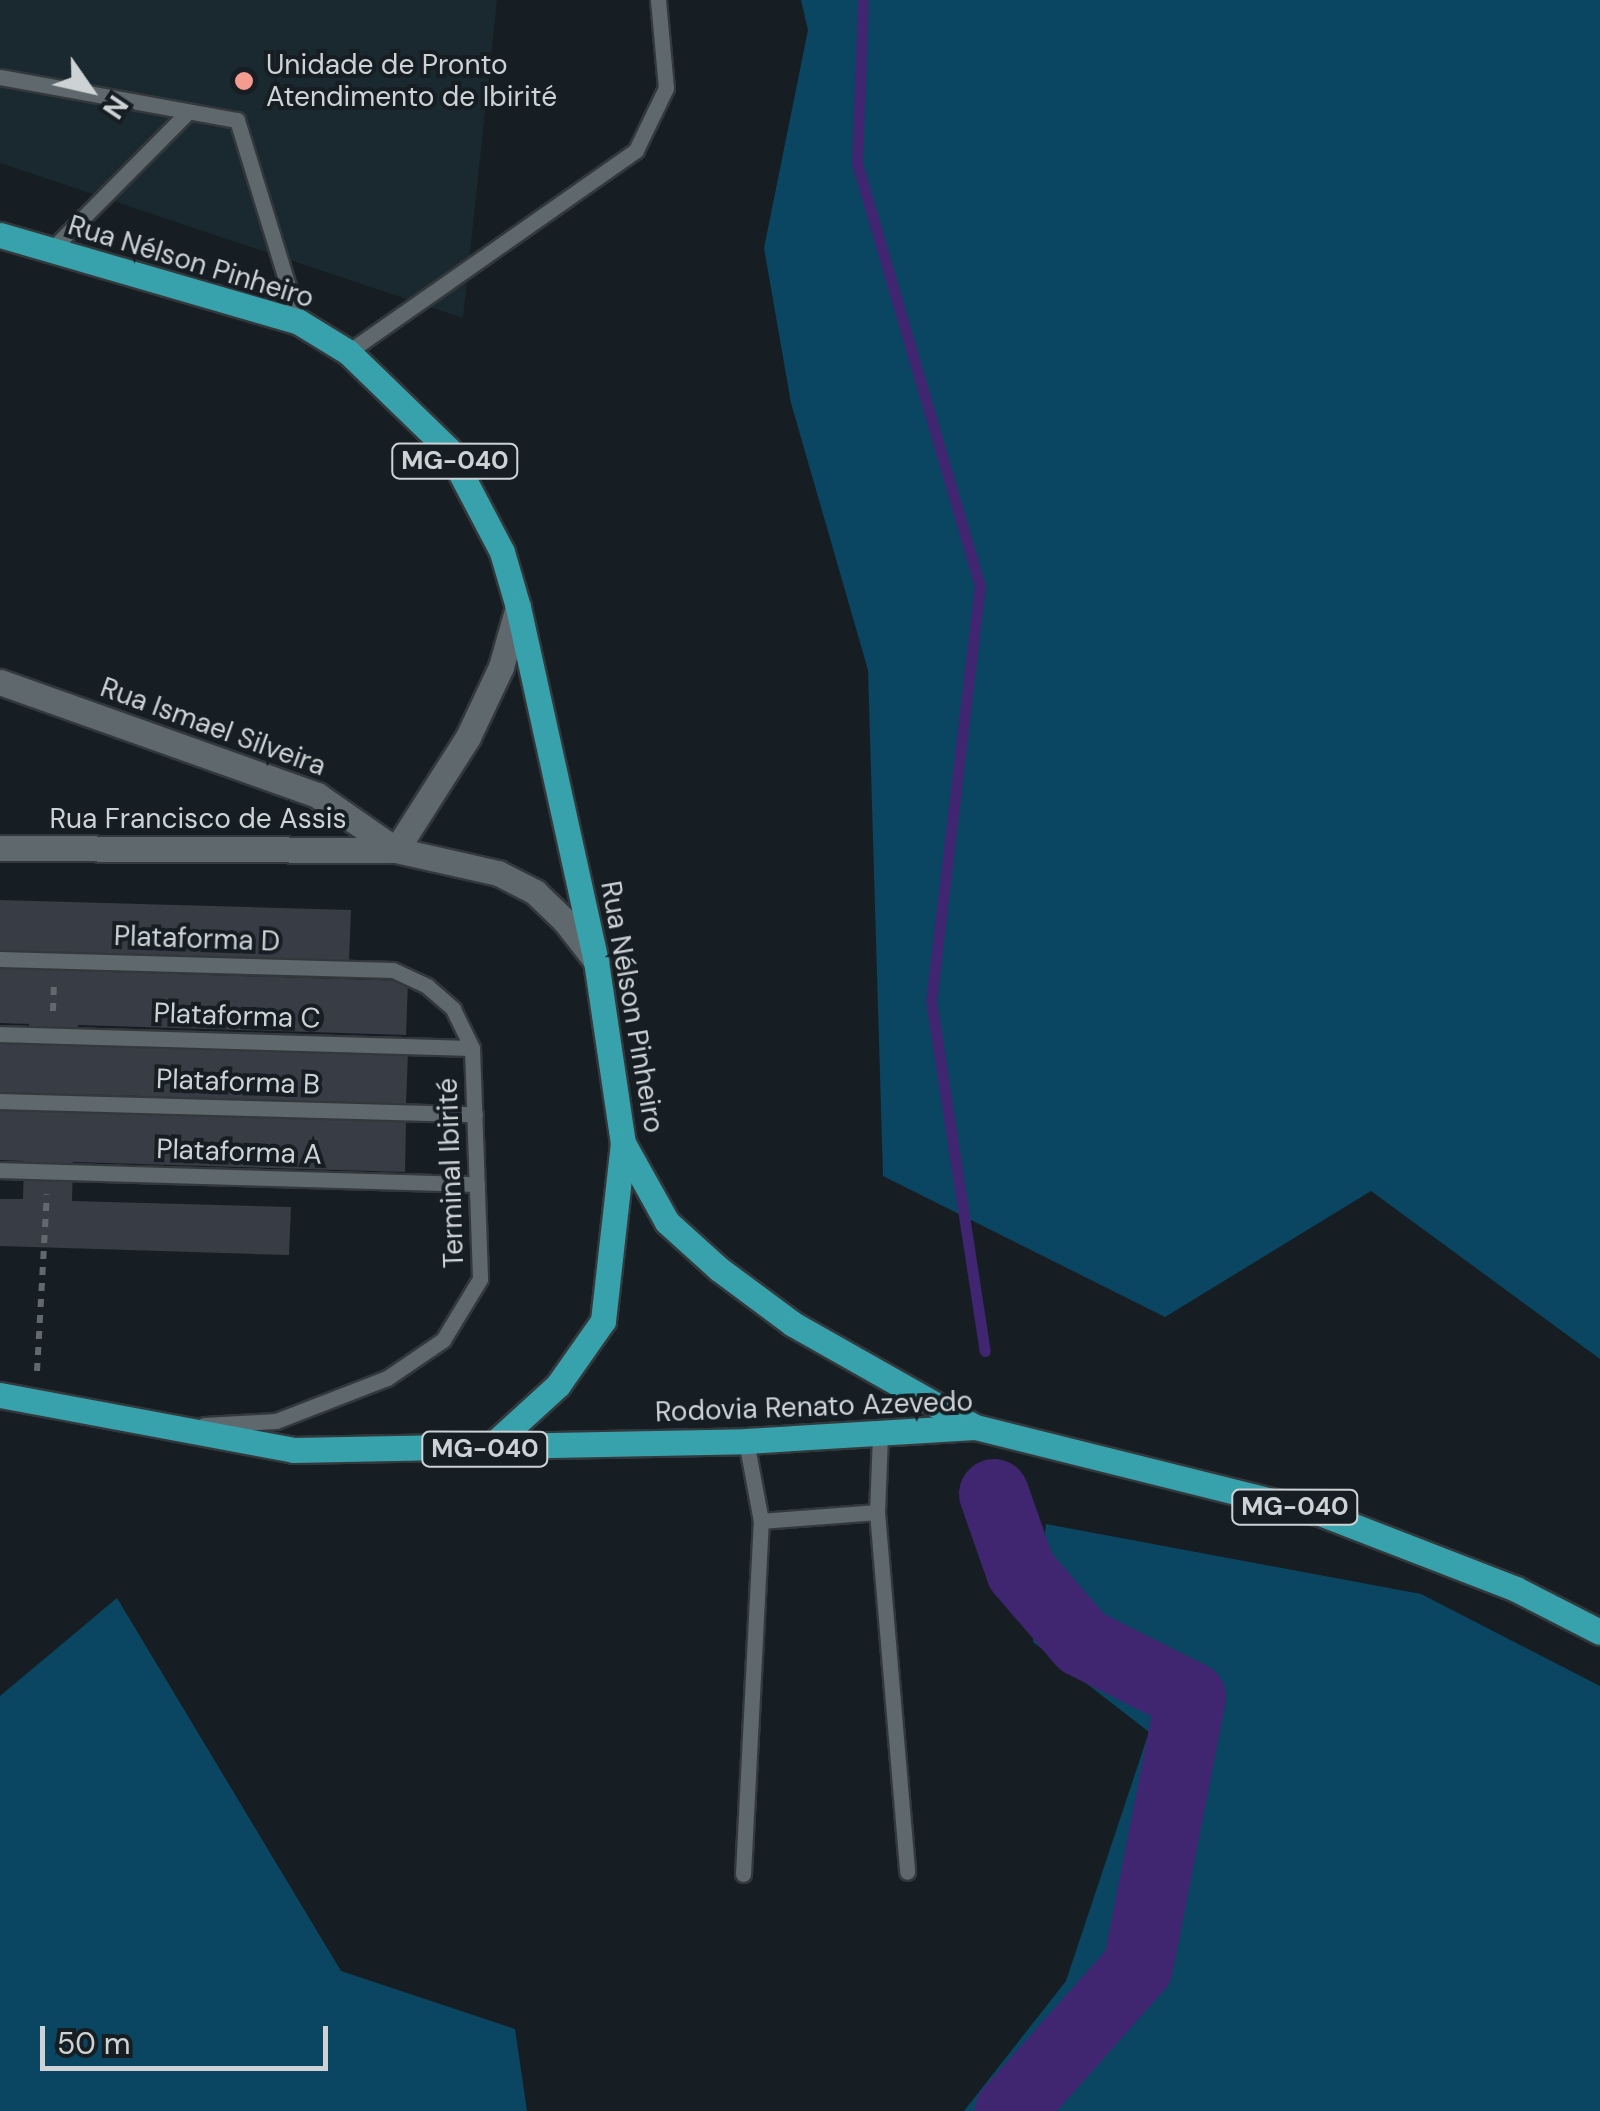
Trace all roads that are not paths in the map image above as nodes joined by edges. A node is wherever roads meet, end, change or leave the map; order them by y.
1 (658, 0) edge
2 (0, 77) edge
3 (186, 113) junction
4 (0, 236) edge
5 (50, 250) junction
6 (299, 322) junction
7 (348, 352) junction
8 (518, 607) junction
9 (0, 682) edge
10 (0, 848) edge
11 (396, 850) junction
12 (0, 959) edge
13 (596, 962) junction
14 (393, 970) joint
15 (0, 1034) edge
16 (472, 1048) junction
17 (0, 1101) edge
18 (475, 1114) junction
19 (623, 1143) junction
20 (0, 1170) edge
21 (477, 1184) junction
22 (0, 1395) edge
23 (975, 1427) junction
24 (159, 1428) junction
25 (880, 1435) junction
26 (746, 1440) junction
27 (488, 1449) junction
28 (877, 1512) junction
29 (761, 1521) junction
30 (1600, 1632) edge
31 (907, 1872) dead end
32 (743, 1874) dead end

1 - 7 lane
2 - 3 lane
3 - 5 lane
3 - 6 lane
4 - 5 main road, Rua Nélson Pinheiro / MG-040
5 - 6 main road, Rua Nélson Pinheiro / MG-040
6 - 7 main road, Rua Nélson Pinheiro / MG-040
7 - 8 main road, Rua Nélson Pinheiro / MG-040
8 - 11 street
8 - 13 main road, Rua Nélson Pinheiro / MG-040
9 - 11 street, Rua Ismael Silveira
10 - 11 street, Rua Francisco de Assis
11 - 13 street, Rua Ismael Silveira
12 - 14 lane, Plataforma D
13 - 19 main road, Rua Nélson Pinheiro / MG-040
14 - 16 lane, Terminal Ibirité
15 - 16 lane, Plataforma C
16 - 18 lane, Terminal Ibirité
17 - 18 lane, Plataforma B
18 - 21 lane, Terminal Ibirité
19 - 23 main road, Rua Nélson Pinheiro / MG-040
19 - 27 main road
20 - 21 lane, Plataforma A
21 - 24 lane, Terminal Ibirité
22 - 24 main road, Rodovia Renato Azevedo / MG-040
23 - 25 main road, Rodovia Renato Azevedo / MG-040
23 - 30 main road, Rodovia Renato Azevedo / MG-040
24 - 27 main road, Rodovia Renato Azevedo / MG-040
25 - 26 main road, Rodovia Renato Azevedo / MG-040
25 - 28 lane
26 - 27 main road, Rodovia Renato Azevedo / MG-040
26 - 29 lane
28 - 29 lane
28 - 31 lane
29 - 32 lane

